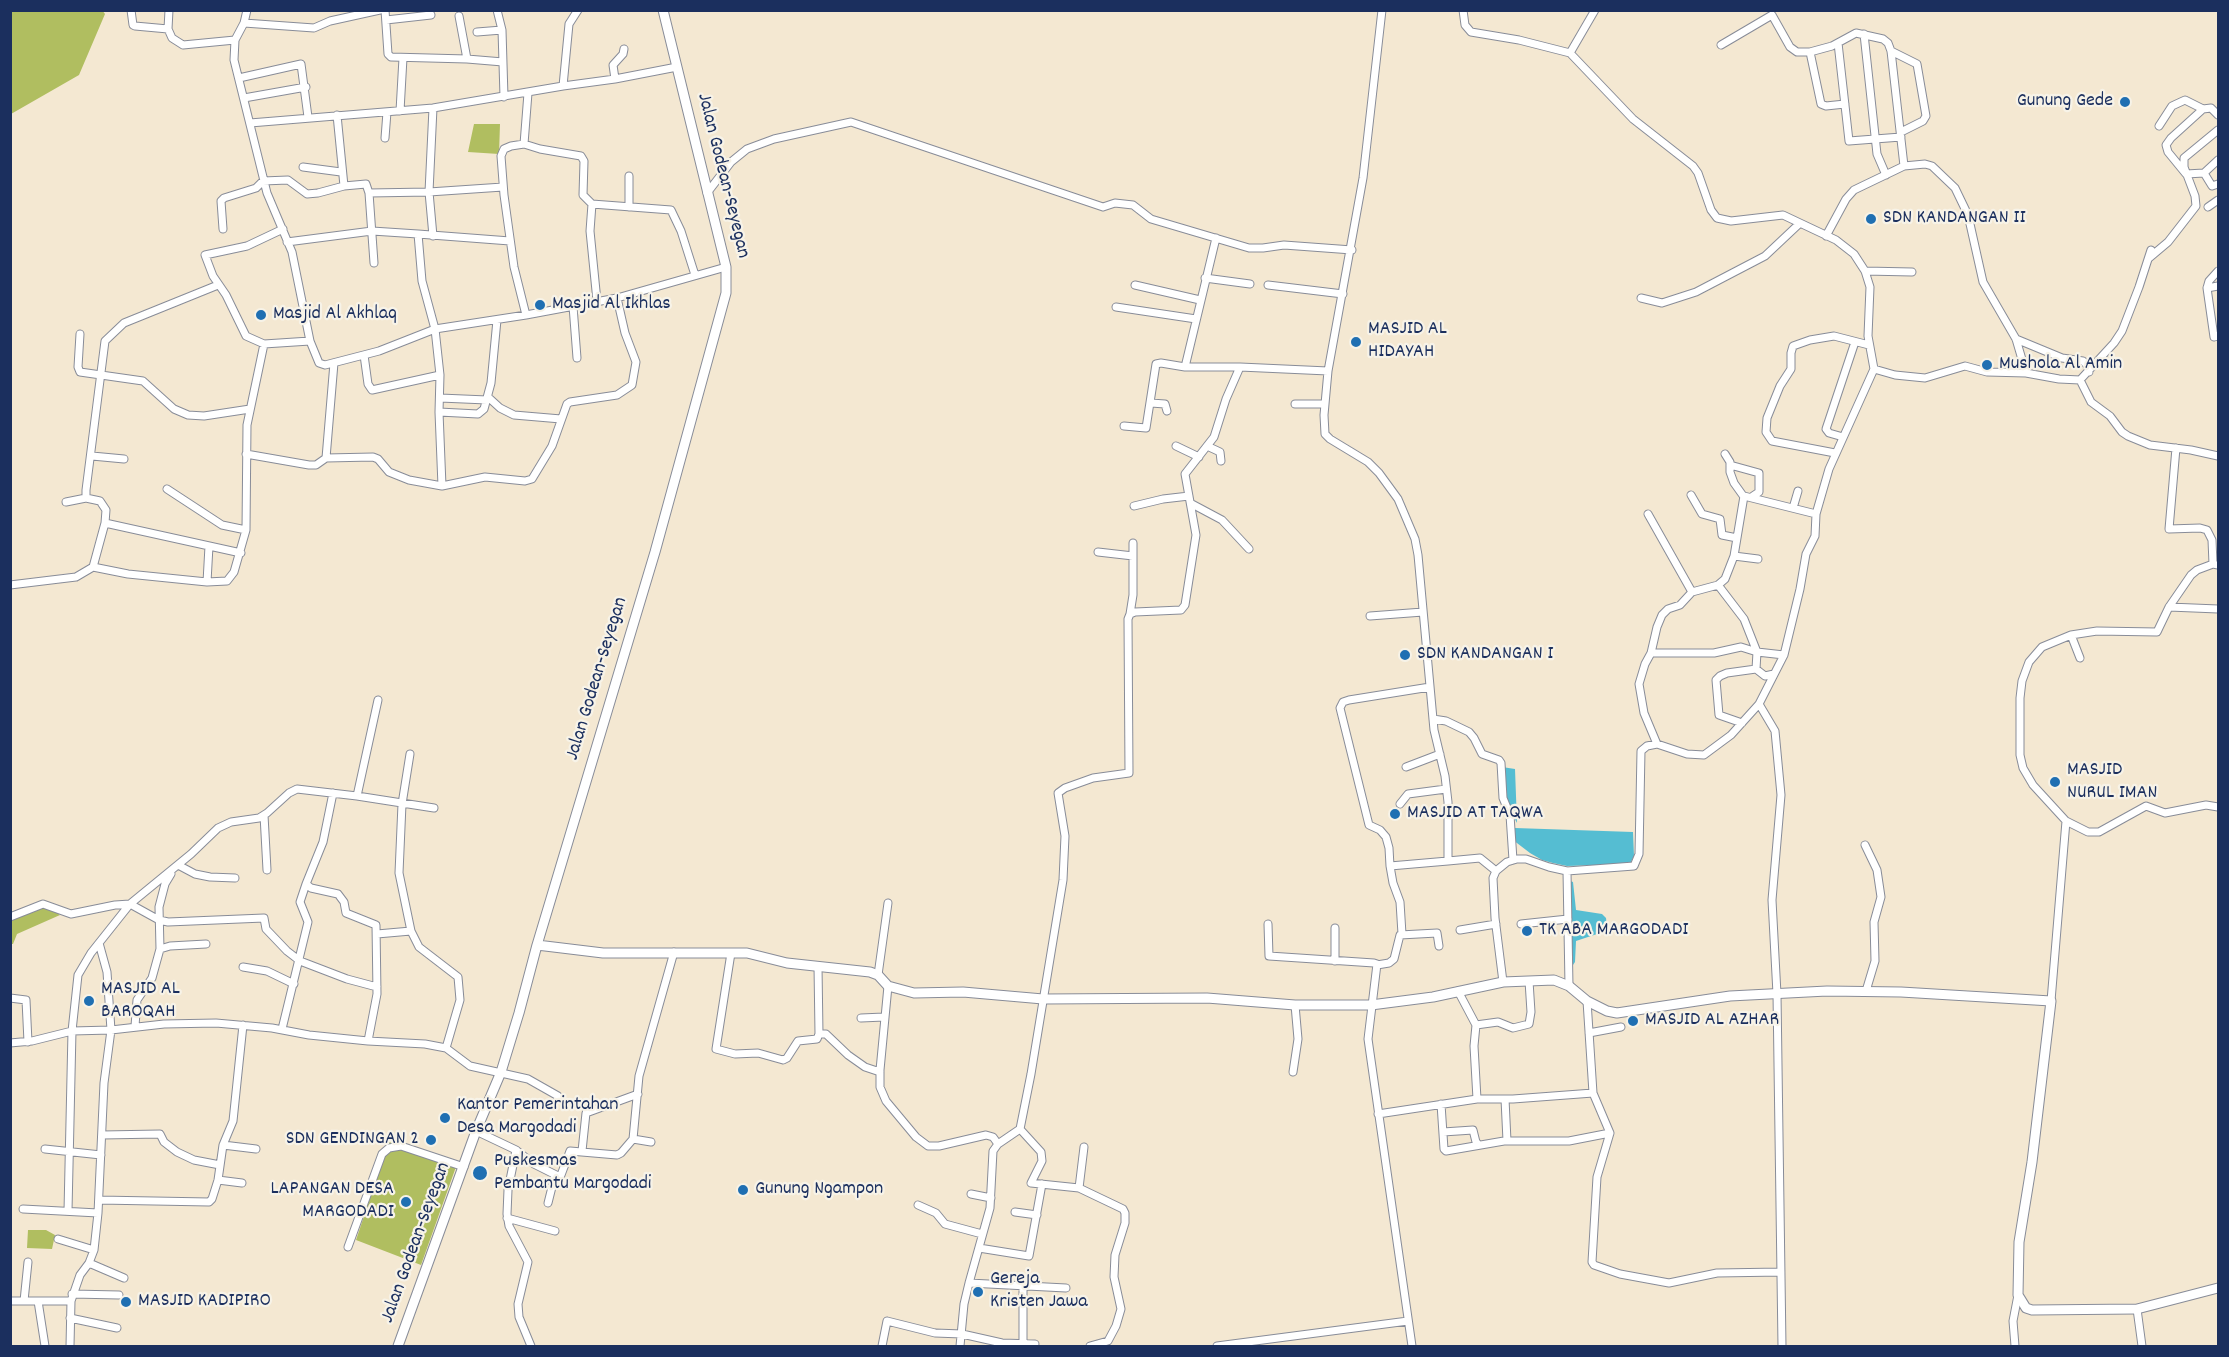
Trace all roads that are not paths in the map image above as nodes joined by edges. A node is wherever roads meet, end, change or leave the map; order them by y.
1 (131, 10) edge
2 (169, 10) edge
3 (247, 10) edge
4 (382, 10) edge
5 (497, 10) edge
6 (578, 10) edge
7 (663, 10) edge
8 (1382, 10) edge
9 (1463, 10) edge
10 (1595, 10) edge
11 (430, 15) dead end
12 (459, 16) dead end
13 (386, 20) junction
14 (244, 23) junction
15 (168, 29) junction
16 (502, 30) junction
17 (477, 32) dead end
18 (1864, 34) junction
19 (236, 40) junction
20 (1838, 43) junction
21 (1721, 45) dead end
22 (624, 49) dead end
23 (1891, 51) junction
24 (1810, 52) junction
25 (1570, 53) junction
26 (403, 58) junction
27 (467, 59) junction
28 (503, 62) junction
29 (677, 67) junction
30 (239, 78) junction
31 (615, 80) junction
32 (563, 86) junction
33 (306, 87) junction
34 (528, 93) junction
35 (244, 98) junction
36 (504, 98) junction
37 (1845, 104) junction
38 (433, 108) junction
39 (2203, 109) junction
40 (400, 111) junction
41 (387, 112) junction
42 (337, 115) junction
43 (2218, 115) edge
44 (309, 117) junction
45 (250, 123) junction
46 (2159, 126) dead end
47 (2218, 130) edge
48 (1901, 135) junction
49 (385, 138) dead end
50 (1875, 140) junction
51 (524, 144) junction
52 (2218, 160) edge
53 (1904, 166) junction
54 (303, 167) dead end
55 (341, 172) junction
56 (2204, 173) junction
57 (2186, 174) junction
58 (1886, 175) junction
59 (629, 176) dead end
60 (263, 181) junction
61 (2218, 184) edge
62 (344, 186) junction
63 (503, 187) junction
64 (429, 192) junction
65 (369, 193) junction
66 (707, 193) junction
67 (2218, 200) edge
68 (592, 204) junction
69 (629, 207) junction
70 (2208, 207) dead end
71 (1799, 224) junction
72 (223, 229) dead end
73 (283, 229) junction
74 (372, 231) junction
75 (418, 234) junction
76 (433, 236) junction
77 (1826, 236) junction
78 (1216, 238) junction
79 (510, 241) junction
80 (287, 242) junction
81 (1352, 250) junction
82 (2151, 250) dead end
83 (2147, 260) junction
84 (374, 263) dead end
85 (726, 267) junction
86 (1865, 271) junction
87 (2218, 271) edge
88 (1912, 272) dead end
89 (694, 275) junction
90 (1205, 278) junction
91 (1250, 284) dead end
92 (218, 285) junction
93 (1135, 285) dead end
94 (1268, 285) dead end
95 (2218, 286) edge
96 (2207, 288) junction
97 (1343, 294) junction
98 (616, 298) junction
99 (1641, 298) dead end
100 (1200, 300) junction
101 (597, 301) junction
102 (573, 306) junction
103 (1116, 307) dead end
104 (2218, 310) edge
105 (2210, 312) junction
106 (526, 315) junction
107 (1196, 319) junction
108 (497, 320) junction
109 (435, 329) junction
110 (81, 334) dead end
111 (2218, 336) edge
112 (2016, 339) junction
113 (310, 341) junction
114 (1855, 342) junction
115 (264, 344) junction
116 (1869, 345) junction
117 (364, 355) junction
118 (577, 358) dead end
119 (334, 363) junction
120 (1185, 367) junction
121 (1240, 367) junction
122 (1874, 369) junction
123 (1328, 371) junction
124 (2089, 372) junction
125 (2026, 373) junction
126 (99, 374) junction
127 (440, 375) junction
128 (2080, 380) junction
129 (440, 398) junction
130 (487, 398) junction
131 (1151, 403) junction
132 (1295, 404) dead end
133 (1325, 404) junction
134 (250, 409) junction
135 (1167, 411) dead end
136 (439, 412) junction
137 (561, 419) junction
138 (1124, 426) dead end
139 (1843, 437) junction
140 (1176, 446) dead end
141 (1207, 446) junction
142 (2176, 448) junction
143 (1835, 453) junction
144 (246, 454) junction
145 (1725, 454) dead end
146 (92, 456) junction
147 (2218, 456) edge
148 (1199, 457) junction
149 (326, 458) junction
150 (124, 459) dead end
151 (1221, 461) dead end
152 (1730, 465) junction
153 (442, 486) junction
154 (167, 489) dead end
155 (1798, 490) dead end
156 (1691, 495) dead end
157 (1189, 496) junction
158 (1744, 496) junction
159 (1753, 496) junction
160 (86, 498) junction
161 (66, 502) dead end
162 (1192, 504) junction
163 (1134, 506) dead end
164 (1794, 508) junction
165 (1648, 514) dead end
166 (1816, 514) junction
167 (105, 523) junction
168 (246, 530) junction
169 (1737, 538) junction
170 (1133, 543) dead end
171 (209, 546) junction
172 (1249, 549) dead end
173 (1098, 552) dead end
174 (241, 553) junction
175 (1133, 556) junction
176 (1734, 556) junction
177 (1758, 559) dead end
178 (2216, 565) edge
179 (93, 567) junction
180 (207, 582) junction
181 (10, 585) edge
182 (1719, 585) junction
183 (1692, 592) junction
184 (2169, 607) junction
185 (2218, 609) edge
186 (1423, 612) junction
187 (1130, 614) junction
188 (1370, 616) dead end
189 (2071, 635) junction
190 (1756, 652) junction
191 (1651, 653) junction
192 (1784, 655) junction
193 (2080, 658) dead end
194 (1756, 669) junction
195 (1774, 674) junction
196 (1430, 687) junction
197 (378, 699) dead end
198 (1759, 705) junction
199 (1433, 719) junction
200 (1742, 723) junction
201 (1657, 744) junction
202 (410, 754) dead end
203 (1440, 754) junction
204 (1406, 767) dead end
205 (1446, 789) junction
206 (333, 793) junction
207 (357, 796) junction
208 (402, 804) junction
209 (1400, 804) dead end
210 (2218, 807) edge
211 (434, 808) dead end
212 (264, 815) junction
213 (2066, 821) junction
214 (1865, 844) dead end
215 (1513, 860) junction
216 (1448, 861) junction
217 (1390, 866) junction
218 (176, 867) junction
219 (267, 870) dead end
220 (1496, 871) junction
221 (1567, 871) junction
222 (235, 878) dead end
223 (306, 884) junction
224 (888, 903) dead end
225 (130, 904) junction
226 (10, 917) edge
227 (159, 920) junction
228 (1568, 920) junction
229 (1268, 924) dead end
230 (1496, 924) junction
231 (1521, 924) dead end
232 (1335, 928) dead end
233 (1460, 930) dead end
234 (411, 931) junction
235 (377, 934) junction
236 (1402, 934) junction
237 (99, 943) junction
238 (206, 944) dead end
239 (537, 945) junction
240 (1439, 946) dead end
241 (159, 949) junction
242 (675, 952) junction
243 (731, 952) junction
244 (300, 961) junction
245 (1335, 961) junction
246 (1377, 965) junction
247 (818, 966) junction
248 (243, 967) dead end
249 (878, 975) junction
250 (1529, 981) junction
251 (1503, 982) junction
252 (294, 984) junction
253 (888, 986) junction
254 (1569, 986) junction
255 (377, 987) junction
256 (1458, 991) junction
257 (1866, 991) junction
258 (1777, 994) junction
259 (10, 998) edge
260 (1043, 999) junction
261 (1587, 1001) junction
262 (2051, 1001) junction
263 (1295, 1005) junction
264 (1371, 1005) junction
265 (884, 1017) junction
266 (861, 1018) dead end
267 (243, 1025) junction
268 (1476, 1025) junction
269 (135, 1026) junction
270 (1621, 1027) dead end
271 (282, 1029) junction
272 (111, 1030) junction
273 (72, 1031) junction
274 (819, 1034) junction
275 (1589, 1034) junction
276 (368, 1041) junction
277 (30, 1042) junction
278 (10, 1043) edge
279 (446, 1048) junction
280 (501, 1072) junction
281 (880, 1072) junction
282 (1293, 1072) dead end
283 (1593, 1093) junction
284 (638, 1094) junction
285 (558, 1095) dead end
286 (1477, 1099) junction
287 (1505, 1099) junction
288 (1441, 1104) junction
289 (1378, 1114) junction
290 (1020, 1129) junction
291 (476, 1131) junction
292 (1443, 1132) junction
293 (1610, 1133) junction
294 (102, 1136) junction
295 (633, 1139) junction
296 (1507, 1141) junction
297 (651, 1142) dead end
298 (998, 1143) junction
299 (223, 1145) junction
300 (1479, 1145) junction
301 (1084, 1147) dead end
302 (45, 1149) dead end
303 (256, 1149) dead end
304 (516, 1150) junction
305 (582, 1151) junction
306 (69, 1152) junction
307 (101, 1155) junction
308 (220, 1165) junction
309 (464, 1167) junction
310 (555, 1175) junction
311 (218, 1180) junction
312 (242, 1183) dead end
313 (1042, 1184) junction
314 (1079, 1188) junction
315 (971, 1194) dead end
316 (991, 1198) junction
317 (99, 1200) junction
318 (548, 1203) dead end
319 (918, 1205) dead end
320 (23, 1209) dead end
321 (68, 1211) junction
322 (1015, 1212) dead end
323 (98, 1213) junction
324 (1036, 1215) junction
325 (507, 1218) junction
326 (555, 1231) dead end
327 (982, 1234) junction
328 (58, 1239) dead end
329 (348, 1247) dead end
330 (979, 1248) junction
331 (94, 1250) junction
332 (28, 1262) dead end
333 (89, 1263) junction
334 (1781, 1272) junction
335 (124, 1278) dead end
336 (969, 1283) junction
337 (1023, 1286) junction
338 (1066, 1288) dead end
339 (2218, 1288) edge
340 (119, 1295) dead end
341 (2018, 1295) junction
342 (72, 1298) junction
343 (10, 1301) edge
344 (24, 1301) junction
345 (38, 1301) junction
346 (2026, 1308) junction
347 (2137, 1309) junction
348 (2013, 1312) junction
349 (70, 1318) junction
350 (1408, 1321) junction
351 (117, 1329) dead end
352 (962, 1334) junction
353 (1023, 1344) junction
354 (1035, 1344) dead end
355 (1247, 1345) edge
356 (45, 1347) edge
357 (70, 1347) edge
358 (398, 1347) edge
359 (531, 1347) edge
360 (882, 1347) edge
361 (960, 1347) edge
362 (1090, 1347) edge
363 (1217, 1347) edge
364 (1412, 1347) edge
365 (1782, 1347) edge
366 (2015, 1347) edge
367 (2142, 1347) edge

1 - 15 street
2 - 15 street
3 - 14 street
4 - 13 street
4 - 14 street
5 - 16 street
6 - 32 street
7 - 29 street, Jalan Godean-Seyegan
8 - 81 street
9 - 25 street
10 - 25 street
11 - 13 street
12 - 27 street
13 - 26 street
14 - 19 street
15 - 19 street
16 - 17 street
16 - 28 street
18 - 20 street
18 - 23 street
18 - 50 street
19 - 30 street
20 - 24 street
20 - 37 street
21 - 24 street
22 - 31 street
23 - 48 street
23 - 48 street
24 - 37 street
25 - 71 street
26 - 27 street
26 - 40 street
27 - 28 street
28 - 36 street
29 - 31 street
29 - 66 street, Jalan Godean-Seyegan
30 - 33 street
30 - 35 street
31 - 32 street
32 - 34 street
33 - 35 street
33 - 44 street
34 - 36 street
34 - 51 street
35 - 45 street
36 - 38 street
37 - 50 street
38 - 40 street
38 - 64 street
39 - 43 street
39 - 46 street
39 - 57 street
40 - 41 street
41 - 42 street
41 - 49 street
42 - 44 street
42 - 55 street
44 - 45 street
45 - 60 street
47 - 57 street
48 - 50 street
48 - 53 street
50 - 58 street
51 - 63 street
51 - 68 street
52 - 56 street
53 - 58 street
53 - 112 street
54 - 55 street
55 - 62 street
56 - 57 street
56 - 61 street
57 - 83 street
58 - 77 street
59 - 69 street
60 - 62 street
60 - 72 street
60 - 73 street
62 - 65 street
63 - 64 street
63 - 79 street
64 - 65 street
64 - 76 street
65 - 74 street
66 - 78 street
66 - 85 street, Jalan Godean-Seyegan
67 - 70 street
68 - 69 street
68 - 101 street
69 - 89 street
71 - 77 street
71 - 99 street
73 - 80 street
73 - 92 street
74 - 75 street
74 - 80 street
74 - 84 street
75 - 76 street
75 - 109 street
76 - 79 street
77 - 86 street
78 - 81 street
78 - 90 street
79 - 106 street
80 - 113 street
81 - 97 street
82 - 83 street
83 - 124 street
85 - 89 street
85 - 239 street, Jalan Godean-Seyegan
86 - 88 street
86 - 116 street
87 - 96 street
89 - 98 street
90 - 91 street
90 - 100 street
92 - 115 street
92 - 126 street
93 - 100 street
94 - 97 street
95 - 96 street
96 - 105 street
97 - 123 street
98 - 101 street
98 - 137 street
100 - 107 street
101 - 102 street
102 - 106 street
102 - 118 street
103 - 107 street
104 - 105 street
105 - 111 street
106 - 108 street
107 - 120 street
108 - 109 street
108 - 130 street
109 - 117 street
109 - 127 street
110 - 126 street
112 - 124 street
112 - 125 street
113 - 115 street
113 - 119 street
114 - 116 street
114 - 139 street
114 - 143 street
115 - 134 street
116 - 122 street
117 - 119 street
117 - 127 street
119 - 149 street
120 - 121 street
120 - 131 street
121 - 123 street
121 - 141 street
122 - 125 street
122 - 139 street
123 - 133 street
124 - 128 street
125 - 128 street
126 - 134 street
126 - 146 street
127 - 129 street
128 - 142 street
129 - 130 street
129 - 136 street
130 - 136 street
130 - 137 street
131 - 135 street
131 - 138 street
132 - 133 street
133 - 186 street
134 - 144 street
136 - 153 street
137 - 153 street
139 - 143 street
140 - 148 street
141 - 148 street
141 - 151 street
142 - 147 street
142 - 178 street
143 - 166 street
144 - 149 street
144 - 168 street
145 - 152 street
146 - 150 street
146 - 160 street
148 - 157 street
149 - 153 street
152 - 158 street
152 - 159 street
154 - 168 street
155 - 164 street
156 - 169 street
157 - 162 street
157 - 163 street
158 - 159 street
158 - 169 street
159 - 164 street
160 - 161 street
160 - 167 street
162 - 172 street
162 - 187 street
164 - 166 street
165 - 183 street
166 - 192 street
167 - 171 street
167 - 179 street
168 - 174 street
169 - 176 street
170 - 175 street
171 - 174 street
171 - 180 street
173 - 175 street
174 - 180 street
175 - 187 street
176 - 177 street
176 - 182 street
178 - 184 street
179 - 180 street
179 - 181 street
182 - 183 street
182 - 190 street
183 - 191 street
184 - 185 street
184 - 189 street
186 - 188 street
186 - 196 street
187 - 260 street
189 - 193 street
189 - 213 street
190 - 191 street
190 - 192 street
190 - 194 street
191 - 201 street
192 - 195 street
194 - 195 street
194 - 200 street
195 - 198 street
196 - 199 street
196 - 217 street
197 - 207 street
198 - 200 street
198 - 258 street
199 - 203 street
199 - 215 street
200 - 201 street
201 - 221 street
202 - 208 street
203 - 204 street
203 - 205 street
205 - 209 street
205 - 216 street
206 - 207 street
206 - 212 street
206 - 223 street
207 - 208 street
208 - 211 street
208 - 234 street
210 - 213 street
212 - 218 street
212 - 219 street
213 - 262 street
214 - 257 street
215 - 220 street
215 - 221 street
216 - 217 street
216 - 220 street
217 - 236 street
218 - 222 street
218 - 225 street
218 - 227 street
220 - 230 street
221 - 228 street
223 - 235 street
223 - 244 street
224 - 249 street
225 - 226 street
225 - 227 street
225 - 237 street
227 - 241 street
227 - 244 street
228 - 231 street
228 - 254 street
229 - 245 street
230 - 233 street
230 - 251 street
232 - 245 street
234 - 235 street
234 - 279 street
235 - 255 street
236 - 240 street
236 - 246 street
237 - 272 street
237 - 273 street
238 - 241 street
239 - 242 street
239 - 280 street, Jalan Godean-Seyegan
241 - 269 street
242 - 243 street
242 - 284 street
243 - 247 street
243 - 274 street
244 - 252 street
244 - 255 street
245 - 246 street
246 - 264 street
247 - 249 street
247 - 274 street
248 - 252 street
249 - 253 street
250 - 251 street
250 - 254 street
250 - 268 street
251 - 256 street
252 - 271 street
253 - 260 street
253 - 265 street
254 - 261 street
255 - 276 street
256 - 264 street
256 - 268 street
257 - 258 street
257 - 262 street
258 - 261 street
258 - 334 street
259 - 277 street
260 - 263 street
260 - 290 street
261 - 275 street
262 - 341 street
263 - 264 street
263 - 282 street
264 - 289 street
265 - 266 street
265 - 281 street
267 - 269 street
267 - 271 street
267 - 299 street
268 - 286 street
269 - 272 street
270 - 275 street
271 - 276 street
272 - 273 street
272 - 294 street
273 - 277 street
273 - 306 street
274 - 281 street
275 - 283 street
276 - 279 street
277 - 278 street
279 - 280 street
280 - 285 street
280 - 291 street, Jalan Godean-Seyegan
281 - 298 street
283 - 287 street
283 - 293 street
284 - 295 street
284 - 305 street
286 - 287 street
286 - 288 street
287 - 296 street
288 - 289 street
288 - 292 street
289 - 350 street
290 - 298 street
290 - 313 street
291 - 304 street
291 - 309 street, Jalan Godean-Seyegan
292 - 300 street
292 - 300 street
293 - 296 street
293 - 334 street
294 - 307 street
294 - 308 street
295 - 297 street
295 - 305 street
296 - 300 street
298 - 316 street
299 - 303 street
299 - 308 street
301 - 314 street
302 - 306 street
304 - 310 street
304 - 325 street
305 - 310 street
306 - 307 street
306 - 321 street
307 - 317 street
308 - 311 street
309 - 329 street
309 - 358 street, Jalan Godean-Seyegan
310 - 318 street
311 - 312 street
311 - 317 street
313 - 314 street
313 - 324 street
314 - 362 street
315 - 316 street
316 - 327 street
317 - 323 street
319 - 327 street
320 - 321 street
321 - 323 street
322 - 324 street
323 - 331 street
324 - 330 street
325 - 326 street
325 - 359 street
327 - 330 street
328 - 331 street
330 - 336 street
331 - 333 street
332 - 344 street
333 - 335 street
333 - 342 street
334 - 365 street
336 - 337 street
336 - 352 street
337 - 338 street
337 - 353 street
339 - 347 street
340 - 342 street
341 - 346 street
341 - 348 street
342 - 345 street
342 - 349 street
343 - 344 street
344 - 345 street
345 - 356 street
346 - 347 street
346 - 348 street
347 - 367 street
348 - 366 street
349 - 351 street
349 - 357 street
350 - 355 street
350 - 364 street
352 - 353 street
352 - 360 street
352 - 361 street
353 - 354 street
355 - 363 street

